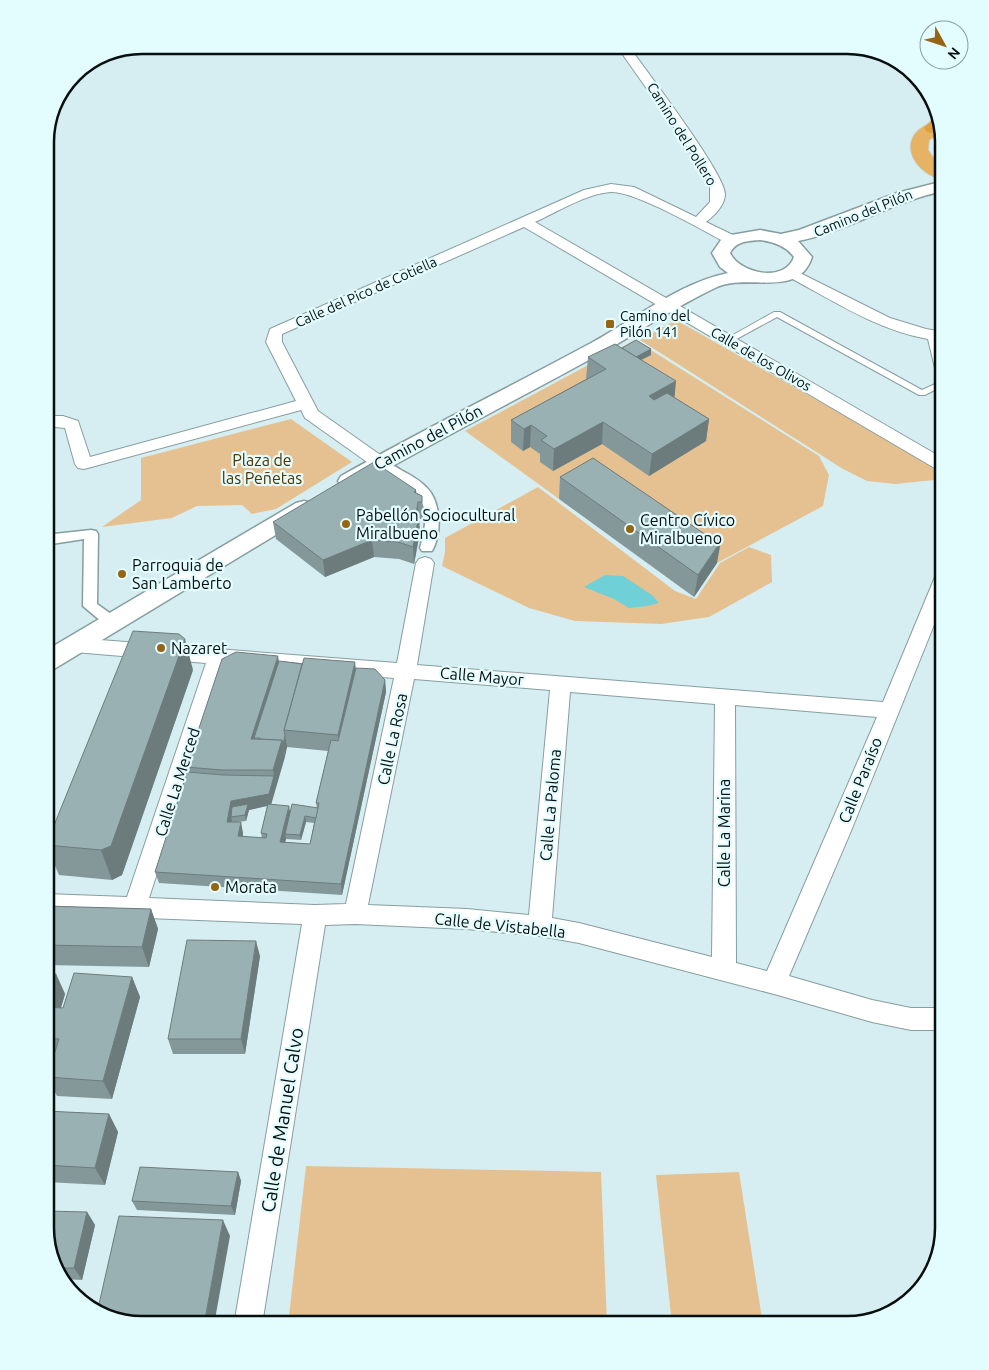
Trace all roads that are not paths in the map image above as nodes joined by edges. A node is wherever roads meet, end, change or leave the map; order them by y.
1 (628, 54) edge
2 (934, 128) edge
3 (935, 169) edge
4 (935, 176) edge
5 (935, 188) edge
6 (918, 191) junction
7 (526, 222) junction
8 (697, 222) junction
9 (732, 240) junction
10 (795, 240) junction
11 (725, 263) junction
12 (792, 273) junction
13 (746, 275) junction
14 (712, 282) junction
15 (667, 305) junction
16 (935, 336) edge
17 (728, 340) junction
18 (935, 386) edge
19 (305, 404) junction
20 (54, 421) edge
21 (935, 461) edge
22 (380, 463) junction
23 (54, 539) edge
24 (426, 556) joint
25 (935, 599) edge
26 (113, 623) junction
27 (74, 645) junction
28 (54, 657) edge
29 (218, 657) junction
30 (406, 670) junction
31 (561, 683) junction
32 (725, 696) junction
33 (889, 710) junction
34 (54, 904) edge
35 (135, 907) junction
36 (355, 914) junction
37 (315, 915) junction
38 (540, 926) junction
39 (724, 970) junction
40 (774, 983) junction
41 (935, 1019) edge
42 (249, 1316) edge

1 - 8 street, Camino del Pollero
2 - 3 highway
4 - 6 street, Camino del Pilón
5 - 6 street, Camino del Pilón
6 - 10 street, Camino del Pilón
7 - 8 street, Calle del Pico de Cotiella
7 - 15 street, Calle de los Olivos
7 - 19 street, Calle del Pico de Cotiella
8 - 9 street
9 - 10 street
9 - 11 street
10 - 12 street
11 - 13 street
11 - 14 street, Camino del Pilón
12 - 13 street
12 - 16 street
13 - 14 street, Camino del Pilón
14 - 15 street, Camino del Pilón
15 - 17 street, Calle de los Olivos
15 - 22 street, Camino del Pilón
17 - 18 lane
17 - 21 street, Calle de los Olivos
19 - 20 street
19 - 22 street, Calle del Pico de Cotiella
22 - 24 street, Calle La Rosa
22 - 26 street, Camino del Pilón
23 - 26 street
24 - 30 street, Calle La Rosa
25 - 33 street, Calle Paraíso
26 - 27 street, Camino del Pilón
27 - 28 street, Camino del Pilón
27 - 29 street, Calle Mayor
29 - 30 street, Calle Mayor
29 - 35 street, Calle La Merced
30 - 31 street, Calle Mayor
30 - 36 street, Calle La Rosa
31 - 32 street, Calle Mayor
31 - 38 street, Calle La Paloma
32 - 33 street, Calle Mayor
32 - 39 street, Calle La Marina
33 - 40 street, Calle Paraíso
34 - 35 street, Calle de Vistabella
35 - 37 street, Calle de Vistabella
36 - 37 street, Calle de Vistabella
36 - 38 street, Calle de Vistabella
37 - 42 street, Calle de Manuel Calvo
38 - 39 street, Calle de Vistabella
39 - 40 street, Calle de Vistabella
40 - 41 street, Calle de Vistabella

